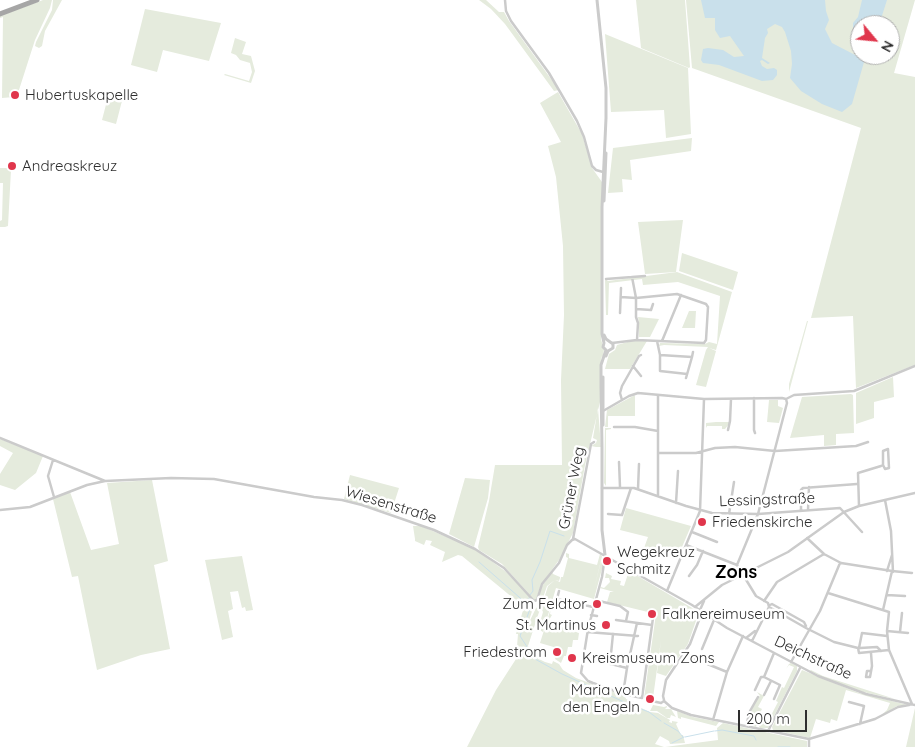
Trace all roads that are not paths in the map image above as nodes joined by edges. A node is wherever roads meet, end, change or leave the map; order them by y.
1 (37, 0) edge
2 (505, 0) edge
3 (597, 0) edge
4 (0, 14) edge
5 (604, 174) junction
6 (645, 276) dead end
7 (632, 277) junction
8 (606, 279) dead end
9 (621, 288) dead end
10 (681, 295) junction
11 (621, 297) junction
12 (636, 298) junction
13 (653, 304) dead end
14 (636, 310) junction
15 (620, 313) dead end
16 (637, 340) junction
17 (657, 341) junction
18 (662, 341) junction
19 (606, 342) junction
20 (613, 344) junction
21 (607, 350) junction
22 (693, 352) dead end
23 (660, 355) junction
24 (641, 356) dead end
25 (692, 357) junction
26 (633, 366) junction
27 (915, 366) edge
28 (687, 374) junction
29 (641, 376) dead end
30 (686, 378) dead end
31 (658, 395) junction
32 (754, 398) junction
33 (704, 399) junction
34 (731, 399) junction
35 (786, 399) junction
36 (622, 400) junction
37 (614, 404) junction
38 (602, 405) junction
39 (608, 407) junction
40 (603, 411) junction
41 (614, 427) dead end
42 (728, 430) dead end
43 (658, 431) junction
44 (755, 433) dead end
45 (0, 438) edge
46 (594, 442) dead end
47 (868, 442) dead end
48 (602, 447) junction
49 (702, 451) junction
50 (775, 451) junction
51 (658, 453) junction
52 (53, 460) junction
53 (618, 462) dead end
54 (639, 464) dead end
55 (883, 466) junction
56 (678, 471) dead end
57 (106, 481) junction
58 (734, 482) dead end
59 (858, 484) junction
60 (620, 487) junction
61 (809, 487) junction
62 (602, 488) junction
63 (631, 488) junction
64 (638, 489) junction
65 (915, 493) edge
66 (658, 496) junction
67 (54, 497) junction
68 (885, 500) junction
69 (676, 503) junction
70 (859, 506) junction
71 (0, 510) edge
72 (808, 510) junction
73 (700, 511) junction
74 (801, 511) junction
75 (844, 512) junction
76 (608, 514) dead end
77 (729, 514) junction
78 (758, 514) junction
79 (692, 532) junction
80 (862, 532) dead end
81 (807, 538) junction
82 (574, 539) junction
83 (717, 542) dead end
84 (686, 544) junction
85 (703, 551) junction
86 (824, 554) junction
87 (892, 554) junction
88 (605, 555) junction
89 (610, 560) junction
90 (841, 563) junction
91 (605, 565) junction
92 (737, 566) junction
93 (888, 571) junction
94 (893, 572) junction
95 (912, 573) dead end
96 (742, 574) junction
97 (689, 576) dead end
98 (667, 590) junction
99 (559, 591) dead end
100 (828, 593) junction
101 (886, 595) junction
102 (905, 596) dead end
103 (706, 597) junction
104 (595, 600) junction
105 (764, 601) junction
106 (769, 606) junction
107 (593, 607) junction
108 (695, 607) junction
109 (883, 610) junction
110 (701, 611) junction
111 (902, 613) dead end
112 (591, 614) junction
113 (597, 616) dead end
114 (653, 618) dead end
115 (616, 620) dead end
116 (714, 620) junction
117 (626, 621) junction
118 (637, 623) junction
119 (652, 625) junction
120 (808, 629) junction
121 (757, 630) junction
122 (887, 631) junction
123 (587, 632) junction
124 (900, 632) junction
125 (908, 632) dead end
126 (613, 634) junction
127 (636, 636) junction
128 (887, 636) junction
129 (744, 637) junction
130 (752, 641) junction
131 (858, 648) junction
132 (702, 649) dead end
133 (882, 650) junction
134 (889, 650) junction
135 (871, 652) junction
136 (774, 653) junction
137 (683, 654) junction
138 (583, 657) junction
139 (791, 662) junction
140 (610, 664) junction
141 (627, 668) junction
142 (800, 668) junction
143 (871, 671) dead end
144 (727, 672) junction
145 (764, 677) junction
146 (771, 680) junction
147 (755, 690) dead end
148 (623, 694) junction
149 (764, 695) dead end
150 (758, 697) dead end
151 (774, 699) dead end
152 (652, 701) dead end
153 (664, 701) junction
154 (849, 702) dead end
155 (912, 704) edge
156 (713, 720) junction
157 (860, 724) junction
158 (746, 726) junction
159 (768, 731) junction
160 (809, 739) junction
161 (809, 747) edge

1 - 4 main road
2 - 5 street
3 - 5 street
5 - 19 street
6 - 7 street
7 - 8 street
7 - 12 street
9 - 11 street
10 - 12 street
10 - 18 street
10 - 18 street
11 - 12 street
11 - 15 street
12 - 14 street
13 - 14 street
14 - 16 street
16 - 17 street
16 - 20 street
17 - 18 street
17 - 23 street
19 - 20 street
19 - 21 street
20 - 21 street
21 - 38 street
21 - 38 street
22 - 25 street
23 - 25 street
23 - 28 street
24 - 26 street
25 - 28 street
26 - 29 street
26 - 36 street
27 - 35 street
28 - 30 street
31 - 33 street
31 - 36 street
31 - 43 street
32 - 34 street
32 - 35 street
32 - 44 street
33 - 34 street
33 - 49 street
34 - 42 street
35 - 50 street
36 - 37 street
37 - 38 street
37 - 39 street
38 - 39 street
38 - 40 street
38 - 48 street
39 - 40 street
40 - 48 street
41 - 43 street
43 - 51 street
45 - 52 street
46 - 82 street, Grüner Weg
47 - 50 street
48 - 62 street
49 - 50 street
49 - 51 street
49 - 73 street
50 - 78 street
51 - 66 street
52 - 57 street
52 - 67 street
53 - 60 street
54 - 64 street
55 - 55 street
55 - 59 street
56 - 69 street
57 - 67 street
57 - 82 street, Wiesenstraße
58 - 77 street
59 - 61 street
59 - 70 street
60 - 62 street, Lessingstraße
60 - 63 street, Lessingstraße
61 - 72 street
61 - 74 street
62 - 88 street
63 - 64 street, Lessingstraße
63 - 76 street
64 - 66 street, Lessingstraße
65 - 68 street
66 - 69 street, Lessingstraße
67 - 71 street
68 - 70 street
68 - 87 street
69 - 73 street, Lessingstraße
70 - 75 street
72 - 74 street, Lessingstraße
72 - 75 street, Lessingstraße
73 - 77 street, Lessingstraße
73 - 79 street
74 - 78 street, Lessingstraße
75 - 80 street
75 - 81 street
77 - 78 street, Lessingstraße
78 - 92 street
79 - 83 street
79 - 84 street
81 - 86 street
81 - 96 street
82 - 88 street
84 - 85 street
84 - 98 street
85 - 92 street
85 - 97 street
86 - 90 street
86 - 105 street
87 - 93 street
87 - 94 street
88 - 89 street, Deichstraße
88 - 91 street
89 - 91 street
89 - 98 street, Deichstraße
90 - 93 street
90 - 100 street
91 - 104 street
92 - 96 street
93 - 94 street
94 - 95 street
94 - 101 street
96 - 103 street
96 - 105 street
98 - 108 street, Deichstraße
99 - 107 street
100 - 109 street
100 - 120 street
101 - 102 street
101 - 109 street
103 - 108 street
103 - 110 street
104 - 107 street
104 - 117 street
105 - 106 street
106 - 120 street
106 - 121 street
107 - 112 street
108 - 110 street, Deichstraße
109 - 122 street
110 - 116 street, Deichstraße
110 - 137 street
111 - 124 street
112 - 113 street
112 - 123 street
114 - 119 street
115 - 117 street
116 - 129 street, Deichstraße
116 - 132 street
117 - 118 street
118 - 119 street
118 - 127 street
119 - 148 street
120 - 131 street
120 - 139 street
121 - 129 street
121 - 130 street
122 - 124 street
122 - 128 street
123 - 126 street
123 - 138 street
124 - 125 street
126 - 127 street
126 - 140 street
127 - 141 street
128 - 131 street
128 - 134 street
129 - 130 street, Deichstraße
129 - 144 street
130 - 136 street, Deichstraße
131 - 133 street
131 - 135 street
133 - 134 street
133 - 135 street
134 - 155 street
135 - 143 street
136 - 139 street, Deichstraße
136 - 145 street
137 - 144 street
137 - 153 street
138 - 140 street
138 - 148 street
139 - 142 street, Deichstraße
140 - 141 street
141 - 148 street
142 - 155 street, Deichstraße
142 - 159 street
144 - 156 street
145 - 146 street
145 - 147 street
146 - 149 street
146 - 151 street
150 - 158 street
152 - 153 street
153 - 156 street
154 - 157 street
155 - 157 street
156 - 158 street
157 - 160 street
158 - 159 street
159 - 160 street
160 - 161 street

